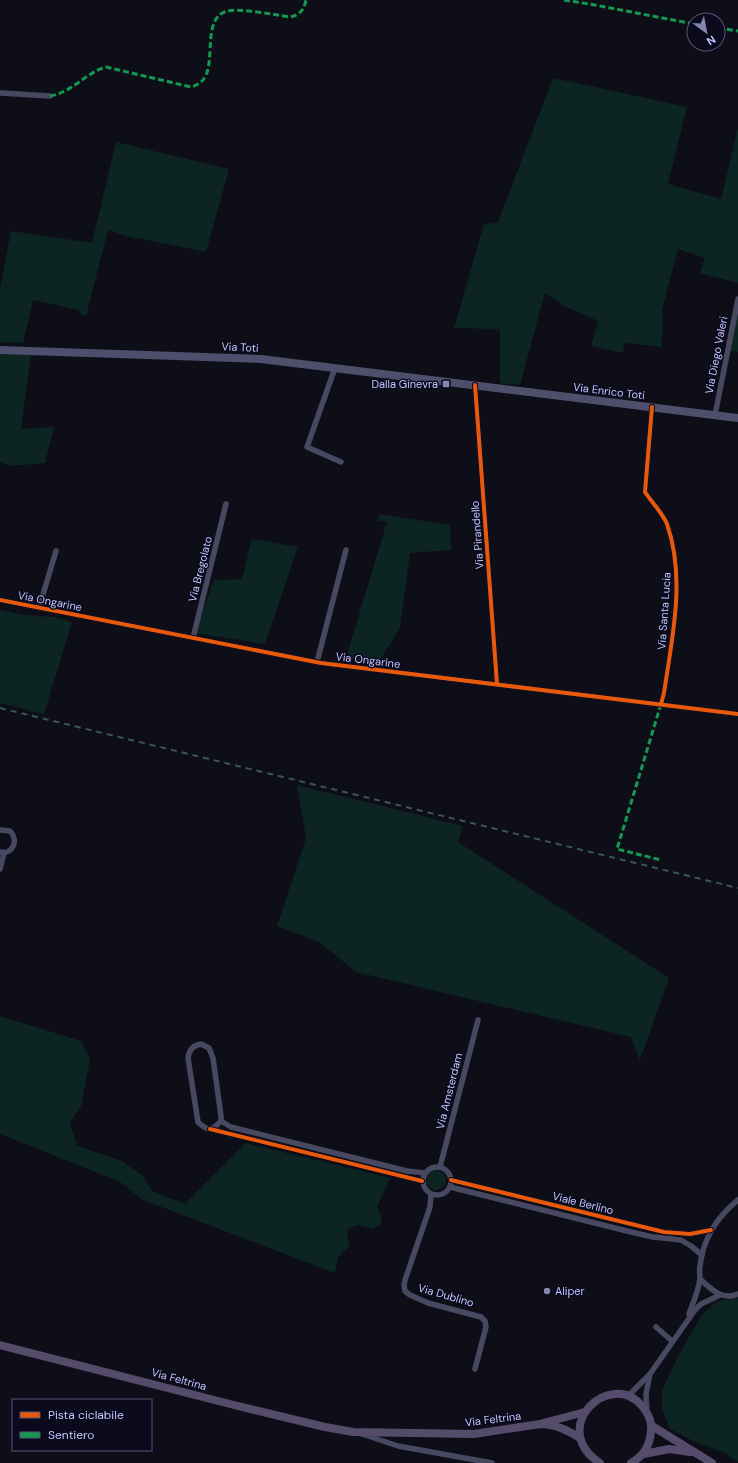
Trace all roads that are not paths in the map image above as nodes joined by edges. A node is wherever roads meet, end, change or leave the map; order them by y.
1 (0, 93) edge
2 (50, 96) dead end
3 (738, 299) edge
4 (0, 350) edge
5 (335, 368) junction
6 (476, 385) junction
7 (652, 407) junction
8 (715, 415) junction
9 (738, 418) edge
10 (341, 462) dead end
11 (226, 504) dead end
12 (56, 550) dead end
13 (346, 550) dead end
14 (0, 600) edge
15 (39, 608) junction
16 (193, 638) junction
17 (317, 662) junction
18 (497, 684) junction
19 (661, 704) junction
20 (738, 714) edge
21 (0, 830) edge
22 (2, 852) edge
23 (0, 869) edge
24 (478, 1020) dead end
25 (221, 1121) junction
26 (210, 1129) junction
27 (440, 1167) junction
28 (425, 1173) junction
29 (451, 1180) junction
30 (422, 1181) junction
31 (450, 1187) junction
32 (431, 1194) junction
33 (738, 1200) edge
34 (711, 1230) junction
35 (702, 1255) junction
36 (700, 1279) junction
37 (738, 1294) edge
38 (720, 1295) junction
39 (687, 1319) junction
40 (656, 1327) dead end
41 (672, 1341) junction
42 (0, 1345) edge
43 (476, 1369) dead end
44 (650, 1374) junction
45 (628, 1396) junction
46 (585, 1412) junction
47 (647, 1412) junction
48 (540, 1424) junction
49 (652, 1426) junction
50 (353, 1432) junction
51 (580, 1438) junction
52 (644, 1454) junction
53 (695, 1454) junction
54 (492, 1463) edge
55 (600, 1463) edge
56 (631, 1463) edge
57 (712, 1463) edge

1 - 2 street
3 - 8 street, Via Diego Valeri
4 - 5 main road, Via Toti
5 - 6 main road, Via Toti
5 - 10 street
6 - 7 main road, Via Enrico Toti
6 - 18 street, Via Pirandello
7 - 8 main road, Via Enrico Toti
7 - 19 street, Via Santa Lucia
8 - 9 main road, Via Enrico Toti
11 - 16 street, Via Bregolato
12 - 15 street
13 - 17 street
14 - 15 street, Via Ongarine
15 - 16 street, Via Ongarine
16 - 17 street, Via Ongarine
17 - 18 street, Via Ongarine
18 - 19 street, Via Ongarine
19 - 20 street, Via Ongarine
21 - 22 street
22 - 23 street
24 - 27 street, Via Amsterdam
25 - 26 street
25 - 26 street
25 - 28 street
26 - 30 street
27 - 28 street
27 - 29 street
28 - 30 street
29 - 31 street
29 - 34 street, Viale Berlino
30 - 32 street
31 - 32 street
31 - 35 street, Viale Berlino
32 - 43 street, Via Dublino
33 - 34 street
34 - 35 street
35 - 36 street
36 - 38 street
36 - 39 street
37 - 38 street
38 - 39 street
39 - 41 street
40 - 41 street
41 - 44 street
42 - 50 main road, Via Feltrina
44 - 45 street
44 - 47 street
45 - 46 main road, Via Feltrina
45 - 47 main road
46 - 48 main road, Via Feltrina
46 - 51 main road, Via Feltrina
47 - 49 main road
48 - 50 main road, Via Feltrina
48 - 51 main road, Via Feltrina
49 - 52 main road
49 - 53 main road
50 - 54 street, Via Feltrina
51 - 55 main road
52 - 53 main road
52 - 56 main road
53 - 57 main road

